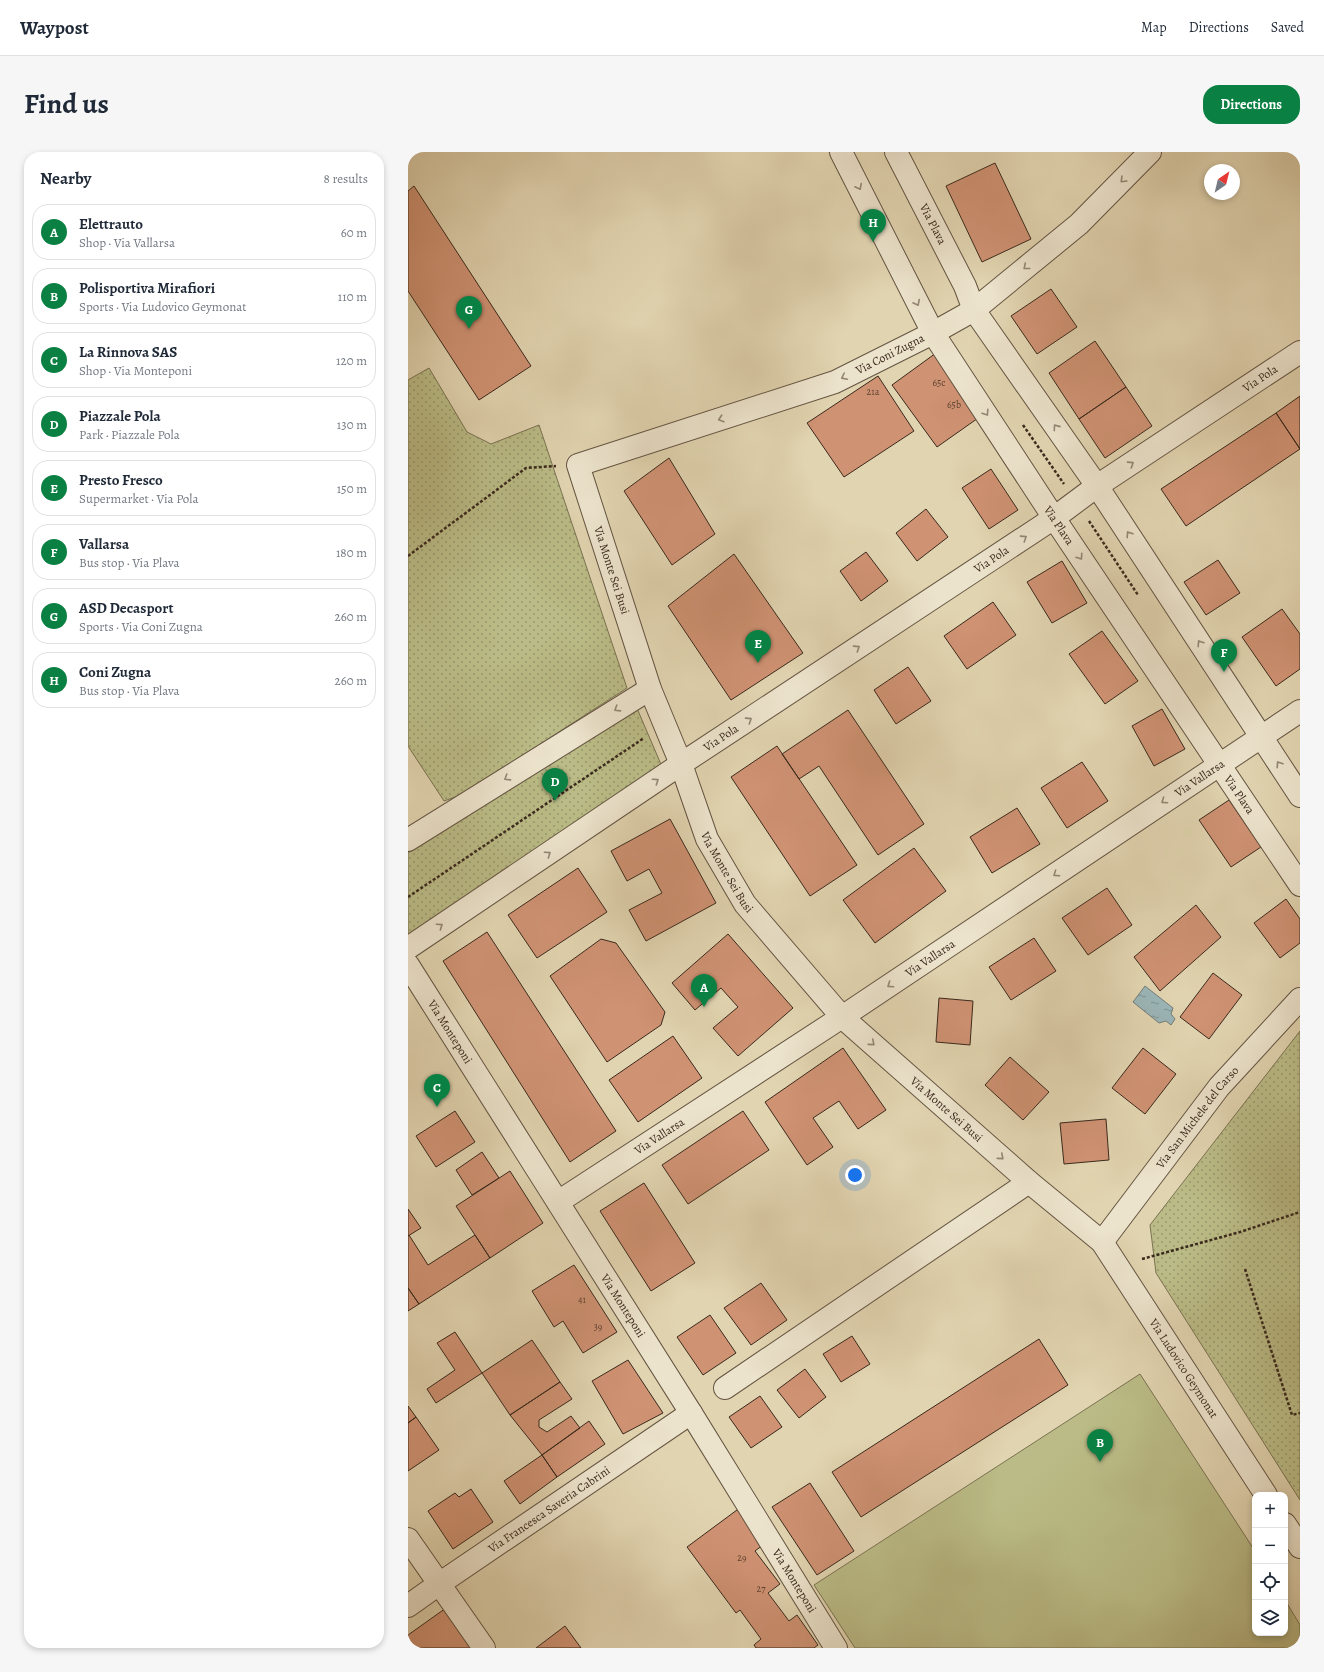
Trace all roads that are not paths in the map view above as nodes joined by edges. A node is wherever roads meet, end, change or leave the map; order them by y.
1 (841, 152) edge
2 (896, 152) edge
3 (1150, 152) edge
4 (974, 310) junction
5 (933, 333) junction
6 (1300, 352) edge
7 (578, 465) joint
8 (1097, 486) junction
9 (1054, 518) junction
10 (650, 689) junction
11 (1300, 711) edge
12 (1261, 737) junction
13 (681, 764) junction
14 (1220, 764) junction
15 (1300, 796) edge
16 (408, 840) edge
17 (1300, 885) edge
18 (408, 948) edge
19 (408, 965) edge
20 (1300, 999) edge
21 (842, 1017) junction
22 (1030, 1182) junction
23 (558, 1202) junction
24 (1102, 1242) junction
25 (725, 1388) dead end
26 (691, 1413) junction
27 (1264, 1492) edge
28 (1288, 1528) edge
29 (408, 1539) edge
30 (1300, 1547) edge
31 (439, 1584) junction
32 (408, 1606) edge
33 (484, 1648) edge
34 (836, 1648) edge

1 -> 5 street, Via Plava
2 - 4 street, Via Plava
3 -> 4 street, Via Coni Zugna
4 - 5 street, Via Coni Zugna
8 -> 4 street, Via Plava
5 -> 7 street, Via Coni Zugna
5 -> 9 street, Via Plava
8 -> 6 street, Via Pola
7 - 10 street, Via Monte Sei Busi
8 - 9 street, Via Pola
12 -> 8 street, Via Plava
13 -> 9 street, Via Pola
9 -> 14 street, Via Plava
10 - 13 street, Via Monte Sei Busi
10 -> 16 street
11 - 12 street, Via Vallarsa
12 - 14 street, Via Vallarsa
15 -> 12 street, Via Plava
18 -> 13 street, Via Pola
13 - 21 street, Via Monte Sei Busi
14 - 17 street, Via Plava
14 -> 21 street, Via Vallarsa
19 - 23 street, Via Monteponi
20 - 24 street, Via San Michele del Carso
21 -> 22 street, Via Monte Sei Busi
21 - 23 street, Via Vallarsa
22 - 24 street, Via Monte Sei Busi
22 - 25 street
23 - 26 street, Via Monteponi
24 - 27 street, Via Ludovico Geymonat
26 - 31 street, Via Francesca Saveria Cabrini
26 - 34 street, Via Monteponi
28 - 30 street
29 - 31 street
31 - 32 street, Via Francesca Saveria Cabrini
31 - 33 street

